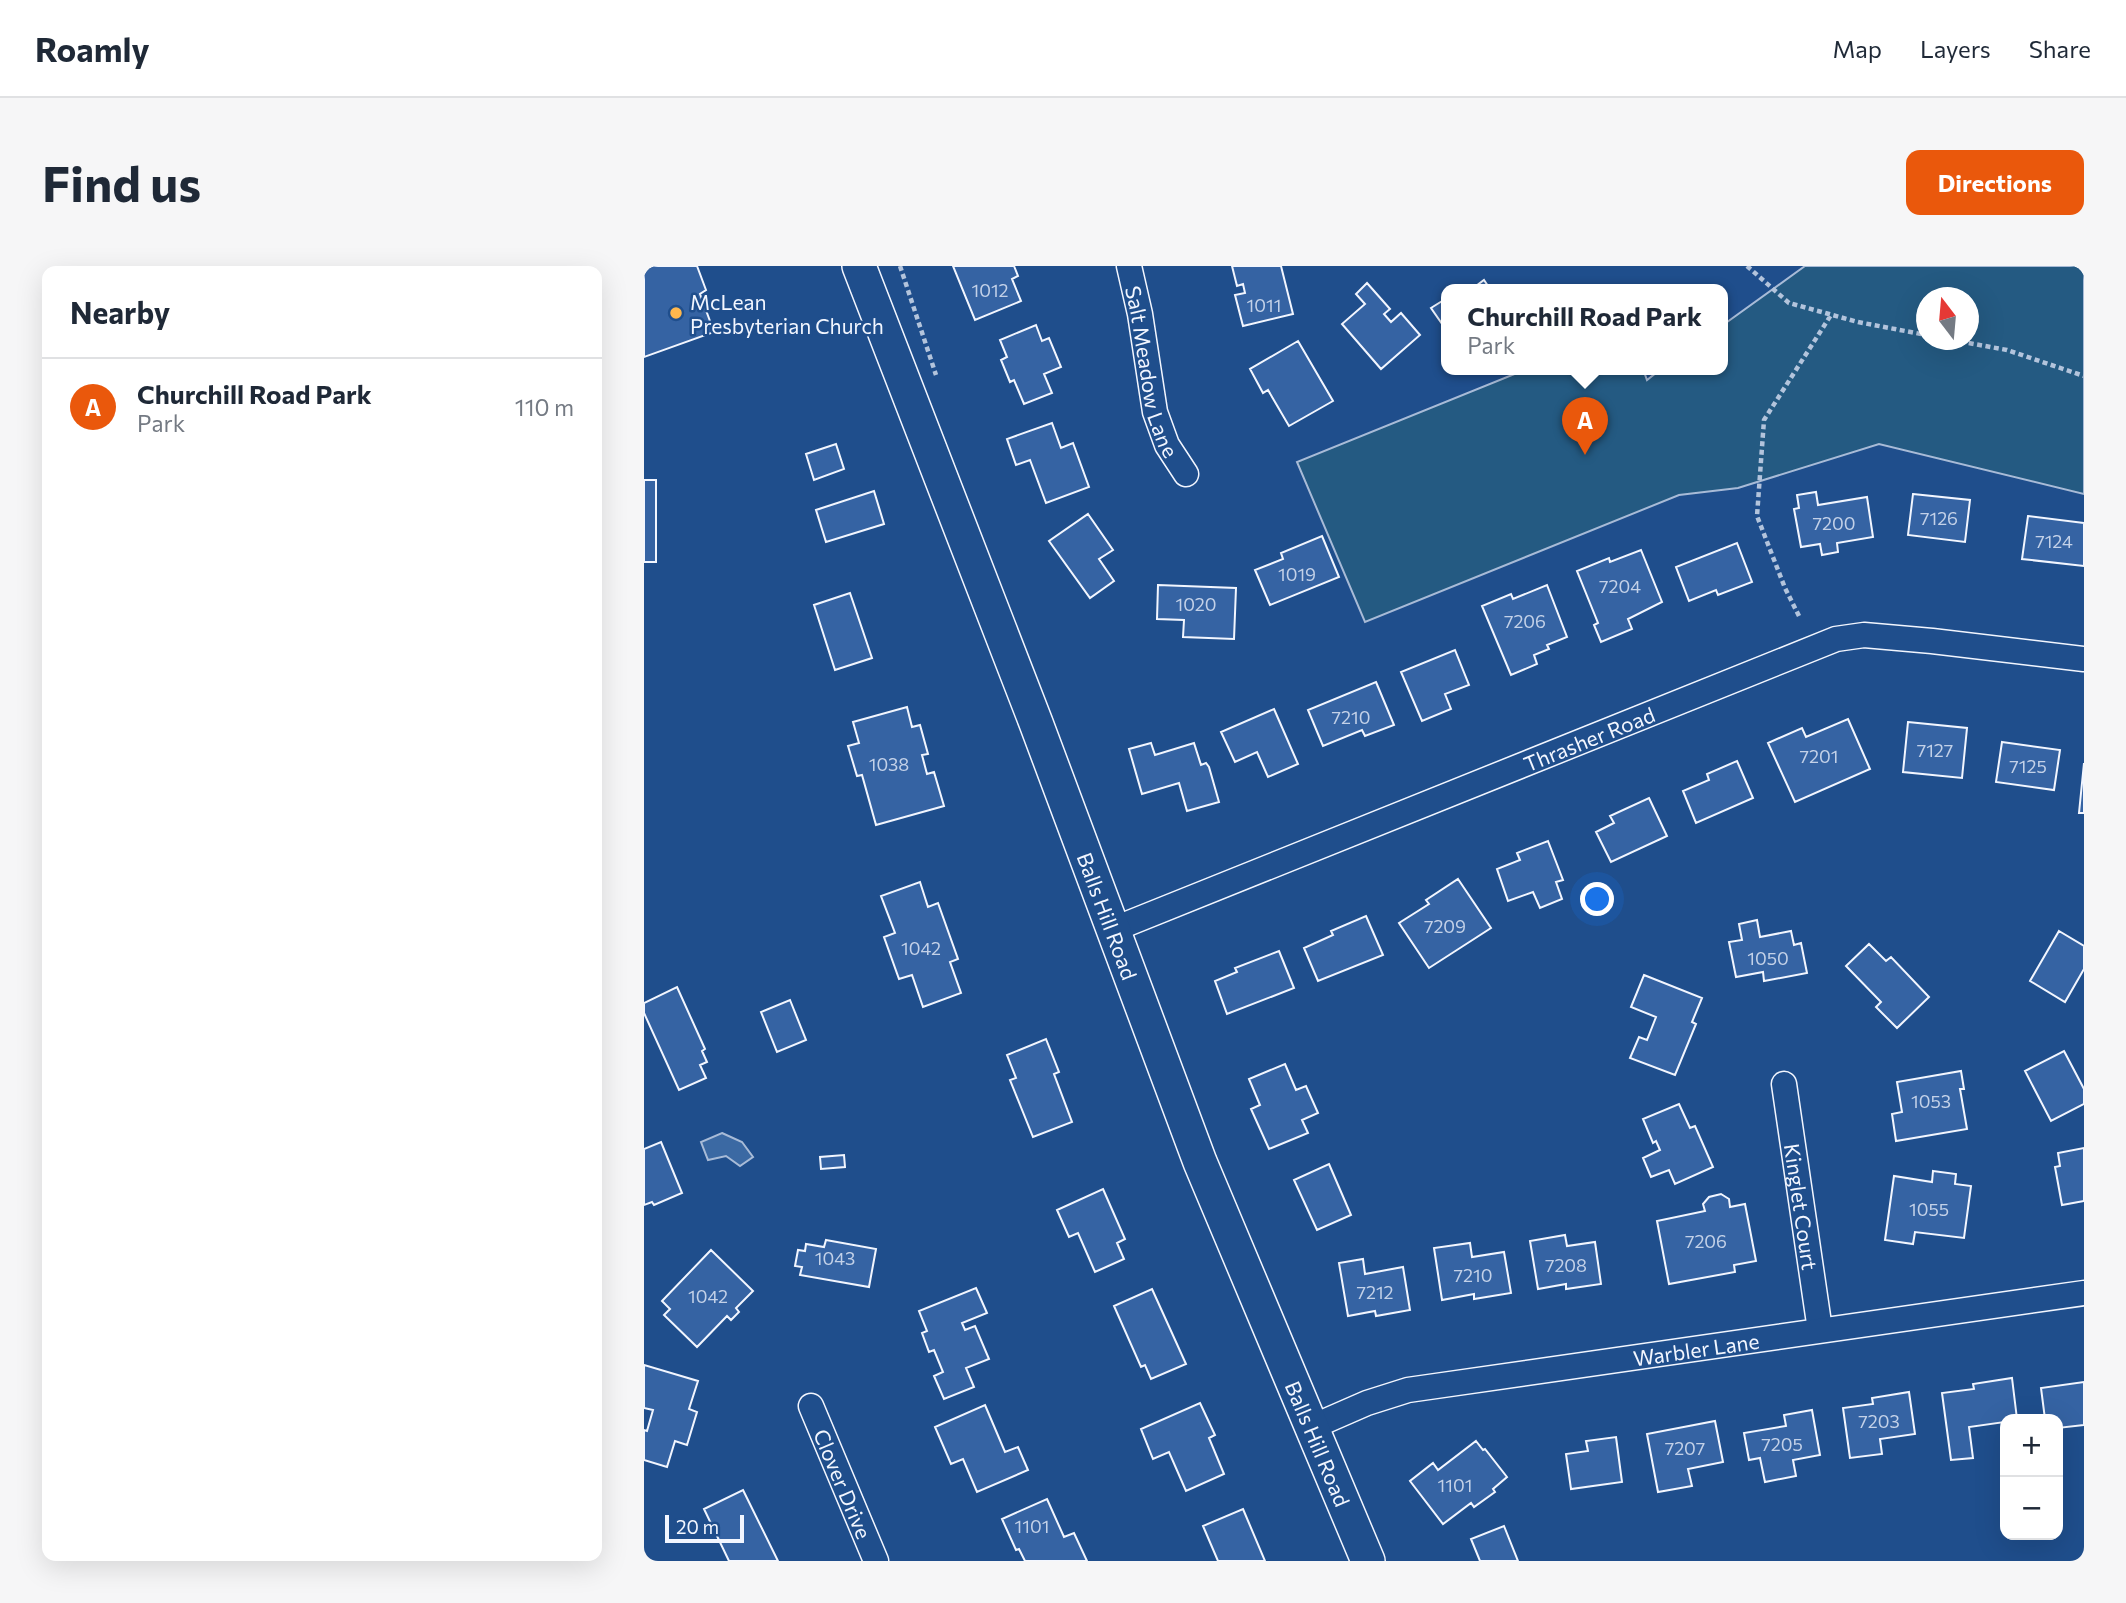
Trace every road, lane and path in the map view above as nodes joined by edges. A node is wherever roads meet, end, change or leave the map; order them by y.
1 (859, 266) edge
2 (1129, 266) edge
3 (1747, 266) edge
4 (1831, 315) junction
5 (1916, 333) edge
6 (1979, 345) edge
7 (2084, 376) edge
8 (1186, 474) dead end
9 (1799, 616) dead end
10 (2084, 659) edge
11 (1112, 930) junction
12 (1784, 1084) dead end
13 (2084, 1293) edge
14 (1820, 1330) junction
15 (811, 1406) dead end
16 (1312, 1427) junction
17 (876, 1561) edge
18 (1368, 1561) edge

1 - 11 street, Balls Hill Road
2 - 8 street, Salt Meadow Lane
3 - 4 path
4 - 5 path
4 - 9 path
6 - 7 path
10 - 11 street, Thrasher Road
11 - 16 street, Balls Hill Road
12 - 14 street, Kinglet Court
13 - 14 street, Warbler Lane
14 - 16 street, Warbler Lane
15 - 17 street, Clover Drive
16 - 18 street, Balls Hill Road

